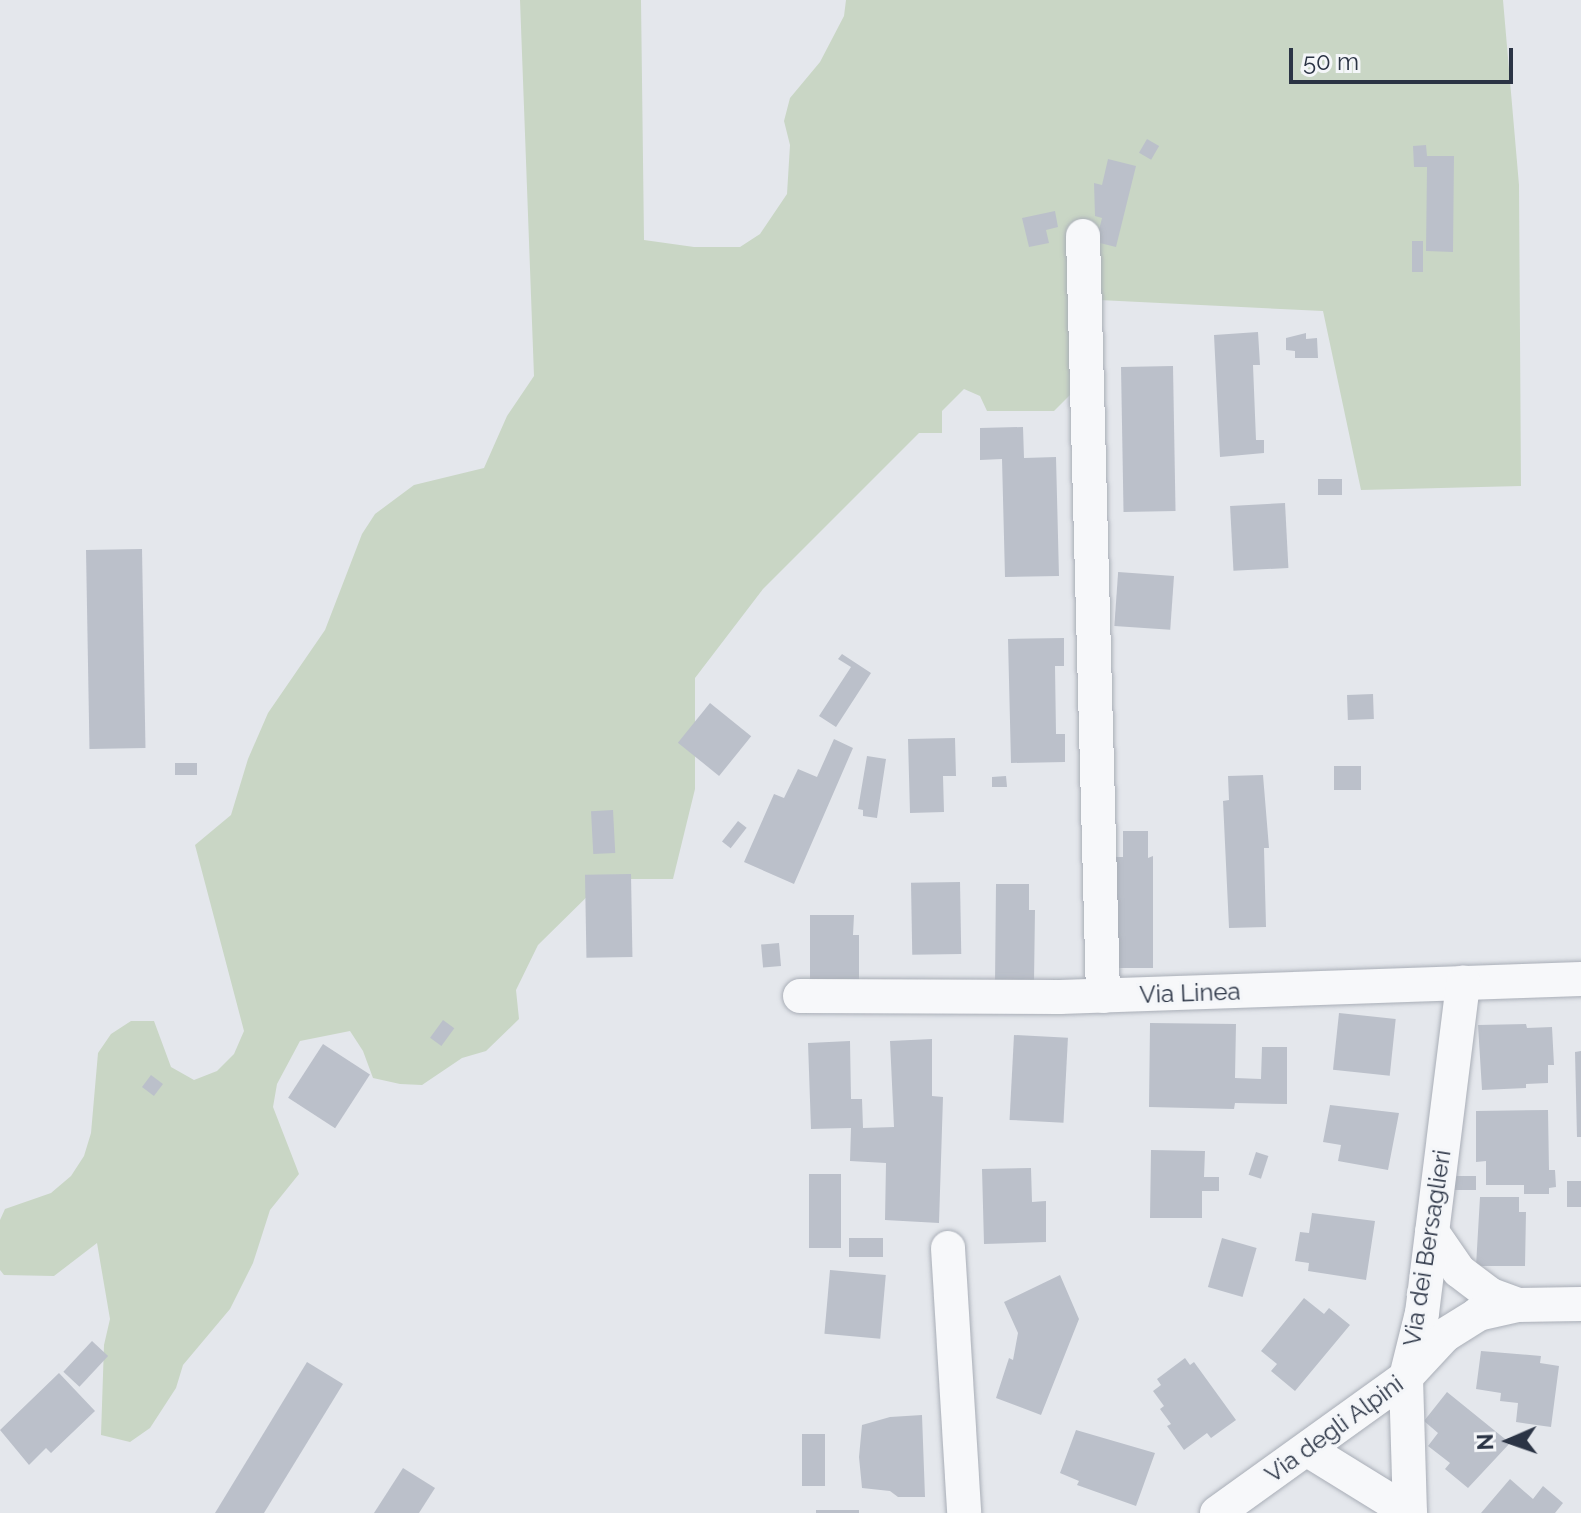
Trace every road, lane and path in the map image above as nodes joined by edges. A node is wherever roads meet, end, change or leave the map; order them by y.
1 (1083, 236) dead end
2 (1581, 979) edge
3 (1463, 983) junction
4 (800, 996) dead end
5 (1103, 996) junction
6 (1432, 1232) junction
7 (948, 1248) dead end
8 (1581, 1304) edge
9 (1518, 1305) junction
10 (1406, 1377) junction
11 (1308, 1450) junction
12 (964, 1513) edge
13 (1217, 1513) edge
14 (1410, 1513) edge

1 - 5 street
2 - 3 street, Via Linea
3 - 5 street, Via Linea
3 - 6 street, Via dei Bersaglieri
4 - 5 street, Via Linea
6 - 9 street
6 - 10 street, Via dei Bersaglieri
7 - 12 street
8 - 9 street, Via degli Alpini
9 - 10 street, Via degli Alpini
10 - 11 street, Via degli Alpini
10 - 14 street, Via dei Bersaglieri
11 - 13 street, Via degli Alpini
11 - 14 street, Via dei Bersaglieri

